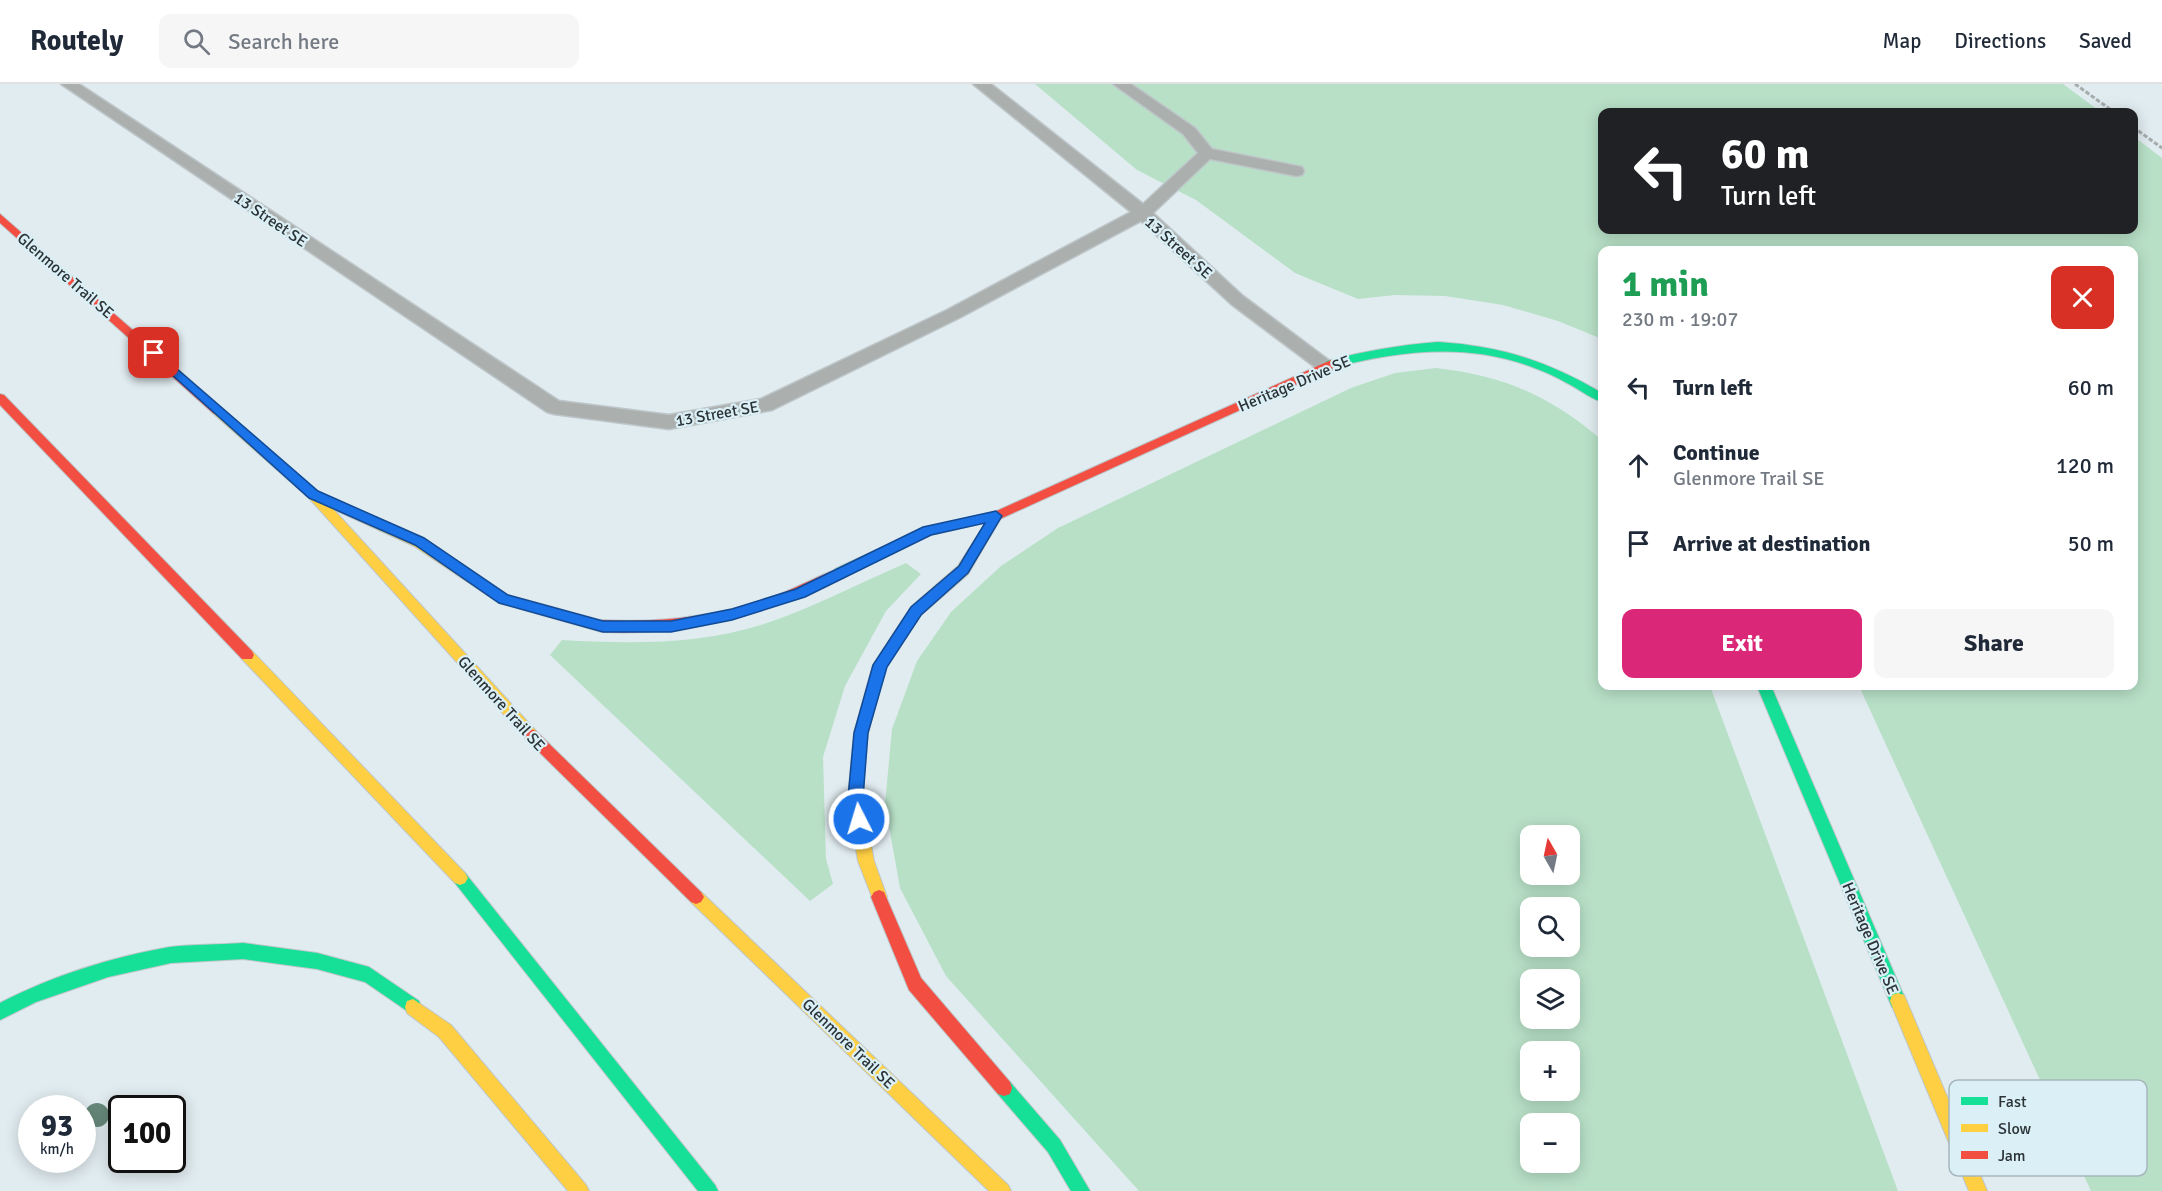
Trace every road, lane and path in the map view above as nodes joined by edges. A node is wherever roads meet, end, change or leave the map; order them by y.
1 (69, 84) edge
2 (981, 84) edge
3 (1121, 84) edge
4 (2075, 84) edge
5 (2108, 108) edge
6 (2138, 131) edge
7 (2162, 148) edge
8 (1207, 153) junction
9 (1296, 171) dead end
10 (1143, 213) junction
11 (0, 217) edge
12 (1326, 365) junction
13 (1598, 396) edge
14 (0, 398) edge
15 (313, 495) junction
16 (996, 516) junction
17 (1766, 690) edge
18 (0, 1012) edge
19 (1949, 1123) edge
20 (1972, 1176) edge
21 (579, 1191) edge
22 (709, 1191) edge
23 (1002, 1191) edge
24 (1081, 1191) edge
25 (1978, 1191) edge

1 - 10 lane, 13 Street SE
2 - 10 lane
3 - 8 lane
4 - 5 path
6 - 7 path
8 - 9 lane
8 - 10 lane
10 - 12 lane, 13 Street SE
11 - 15 main road, Glenmore Trail SE
12 - 13 main road, Heritage Drive SE
12 - 16 main road, Heritage Drive SE
14 - 22 main road
15 - 16 main road, Heritage Drive SE
15 - 23 main road, Glenmore Trail SE
16 - 24 main road
17 - 19 main road, Heritage Drive SE
18 - 21 main road
20 - 25 main road, Heritage Drive SE

